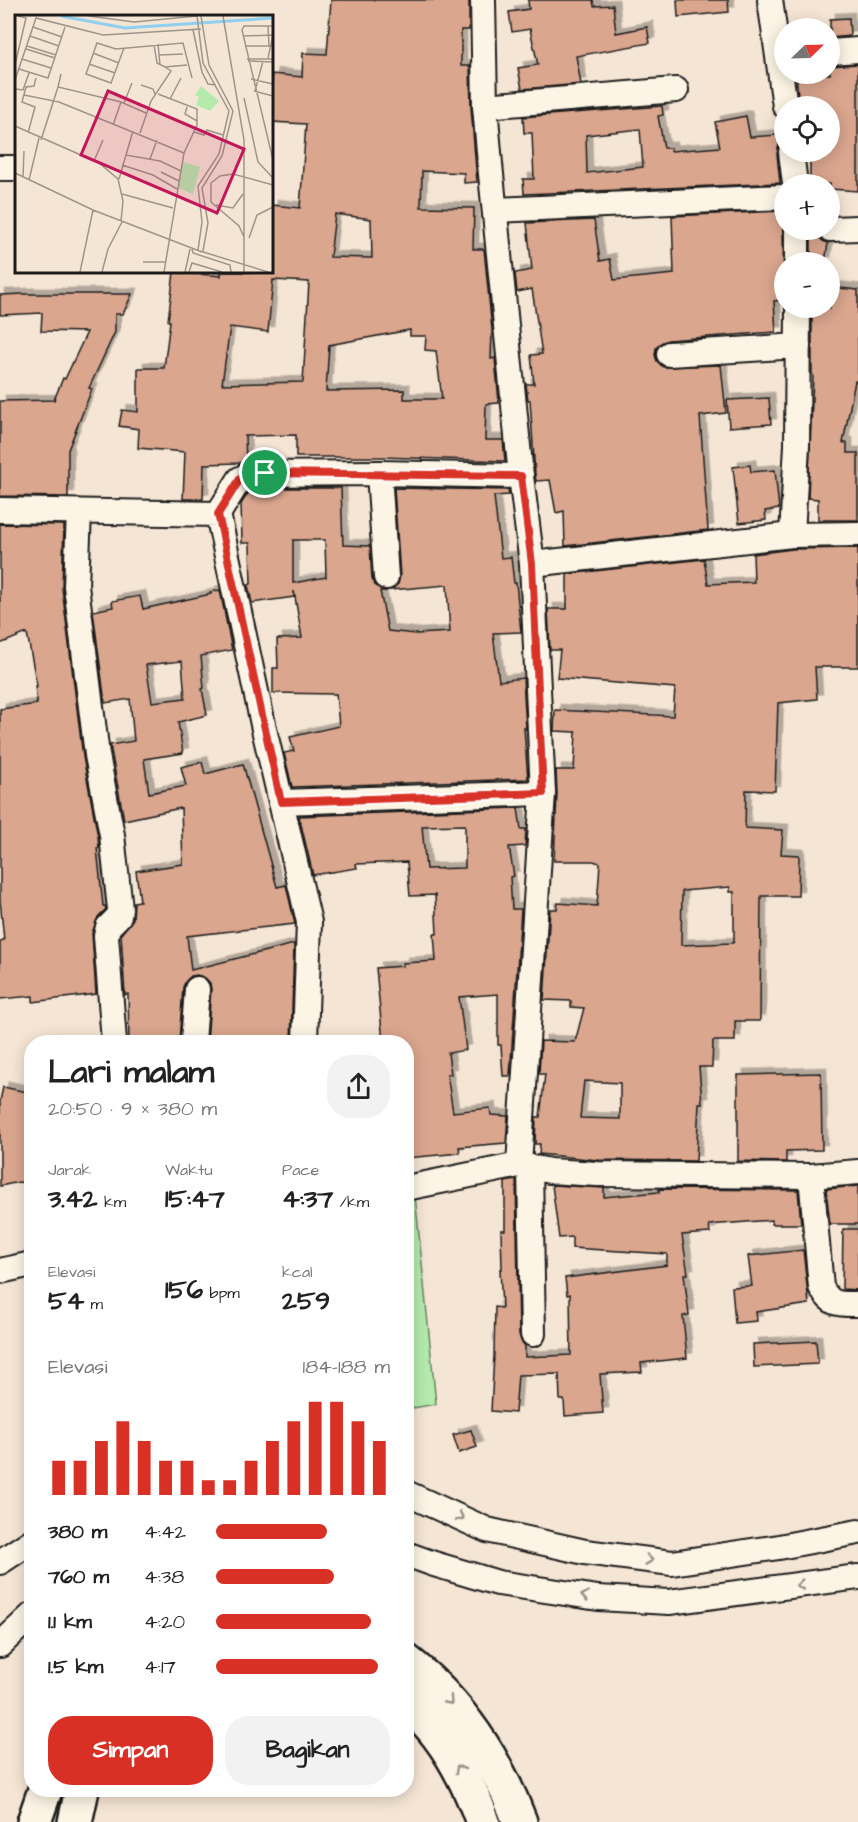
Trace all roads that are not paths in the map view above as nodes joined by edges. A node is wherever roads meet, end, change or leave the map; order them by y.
1 (483, 0) edge
2 (770, 0) edge
3 (774, 20) edge
4 (858, 50) edge
5 (840, 51) edge
6 (676, 90) dead end
7 (485, 106) junction
8 (774, 197) edge
9 (496, 210) junction
10 (858, 228) edge
11 (840, 229) edge
12 (798, 318) edge
13 (798, 346) junction
14 (669, 354) dead end
15 (379, 473) junction
16 (521, 476) junction
17 (0, 510) edge
18 (79, 512) junction
19 (218, 514) junction
20 (858, 534) edge
21 (792, 535) junction
22 (532, 564) junction
23 (386, 577) dead end
24 (543, 793) junction
25 (281, 802) junction
26 (197, 988) dead end
27 (113, 1035) edge
28 (194, 1035) edge
29 (305, 1035) edge
30 (525, 1166) junction
31 (858, 1172) edge
32 (811, 1176) junction
33 (414, 1187) edge
34 (24, 1266) edge
35 (0, 1271) edge
36 (858, 1304) edge
37 (534, 1334) dead end
38 (414, 1497) edge
39 (858, 1532) edge
40 (24, 1546) edge
41 (414, 1557) edge
42 (0, 1562) edge
43 (858, 1577) edge
44 (24, 1622) edge
45 (0, 1645) edge
46 (414, 1667) edge
47 (414, 1710) edge
48 (43, 1797) edge
49 (80, 1797) edge
50 (34, 1822) edge
51 (75, 1822) edge
52 (483, 1822) edge
53 (520, 1822) edge

1 - 7 street
2 - 3 street
4 - 5 street
6 - 7 street
7 - 9 street
8 - 9 street
9 - 16 street
10 - 11 street
12 - 13 street
13 - 14 street
13 - 21 street
15 - 16 street
15 - 19 street
15 - 23 street
16 - 22 street
17 - 18 street
18 - 19 street
18 - 27 street
19 - 25 street
20 - 21 street
21 - 22 street
22 - 24 street
24 - 25 street
24 - 30 street
25 - 29 street
26 - 28 street
30 - 32 street
30 - 33 street
30 - 37 street
31 - 32 street
32 - 36 street
34 - 35 street
38 -> 39 street
40 - 42 street
43 -> 41 street
44 - 45 street
46 -> 53 highway
52 -> 47 highway
48 - 50 highway
49 - 51 highway

